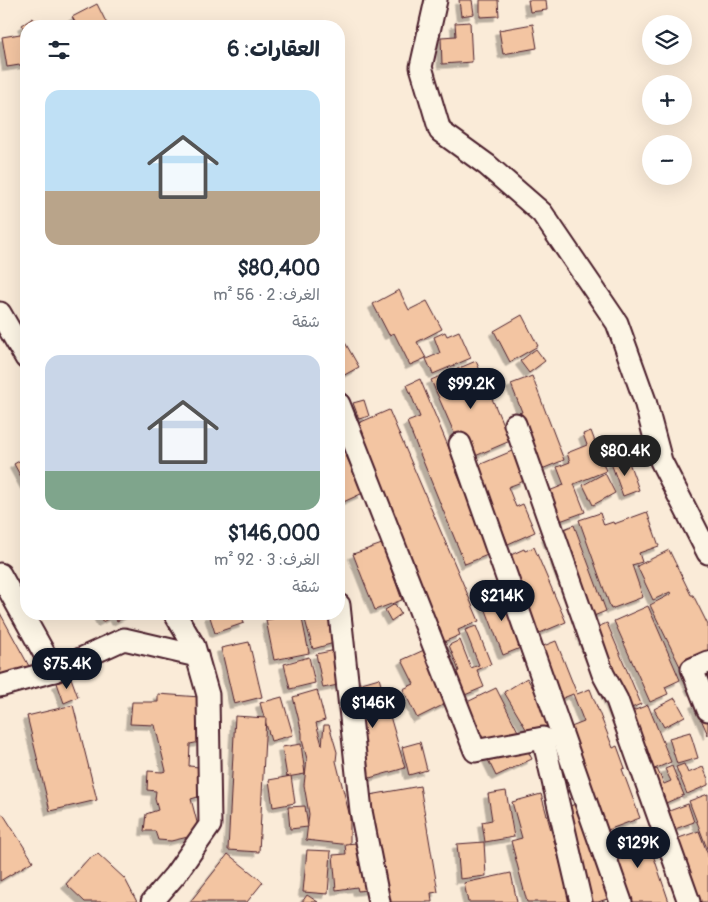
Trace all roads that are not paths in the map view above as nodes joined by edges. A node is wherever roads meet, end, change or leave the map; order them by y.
1 (436, 0) edge
2 (0, 313) edge
3 (20, 348) edge
4 (345, 419) edge
5 (515, 424) dead end
6 (460, 444) dead end
7 (708, 553) edge
8 (0, 574) edge
9 (20, 610) edge
10 (26, 620) edge
11 (179, 620) edge
12 (341, 620) edge
13 (197, 656) junction
14 (708, 662) edge
15 (54, 671) junction
16 (0, 686) edge
17 (708, 710) edge
18 (152, 902) edge
19 (379, 902) edge
20 (581, 902) edge
21 (621, 902) edge
22 (690, 902) edge

1 - 7 street
2 - 3 street
4 - 20 street
5 - 22 street
6 - 21 street
8 - 9 street
10 - 15 street
11 - 13 street
12 - 19 street
13 - 15 street
13 - 18 street
14 - 17 street
15 - 16 street

